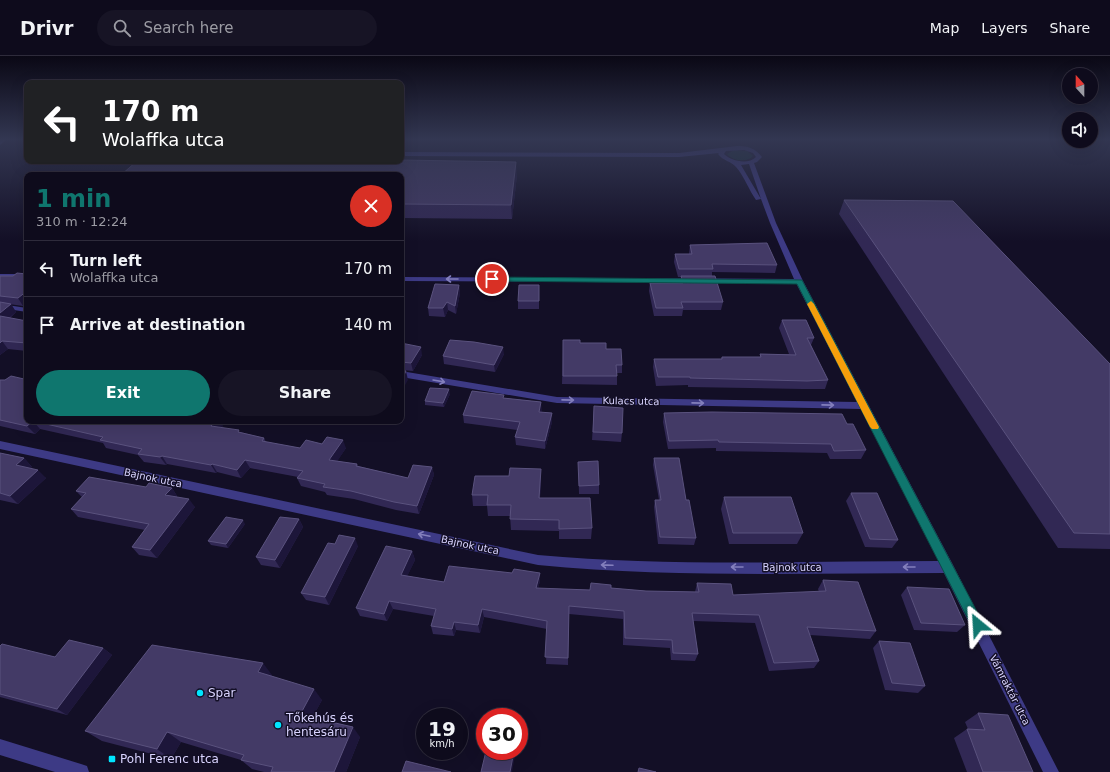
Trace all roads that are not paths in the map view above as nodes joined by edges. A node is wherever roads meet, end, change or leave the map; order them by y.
1 (743, 173) edge
2 (755, 173) edge
3 (773, 223) junction
4 (0, 276) edge
5 (24, 276) edge
6 (404, 279) edge
7 (799, 282) junction
8 (0, 306) edge
9 (24, 310) edge
10 (404, 374) edge
11 (864, 406) junction
12 (0, 445) edge
13 (948, 567) junction
14 (0, 747) edge
15 (80, 772) edge
16 (1051, 772) edge

1 - 3 street, Vámraktár utca
2 - 3 street, Vámraktár utca
3 - 7 street, Vámraktár utca
4 - 5 street
7 -> 6 street
7 - 11 street, Vámraktár utca
8 - 9 street
10 -> 11 street, Kulacs utca
11 - 13 street, Vámraktár utca
13 -> 12 street, Bajnok utca
13 - 16 street, Vámraktár utca
14 - 15 street

